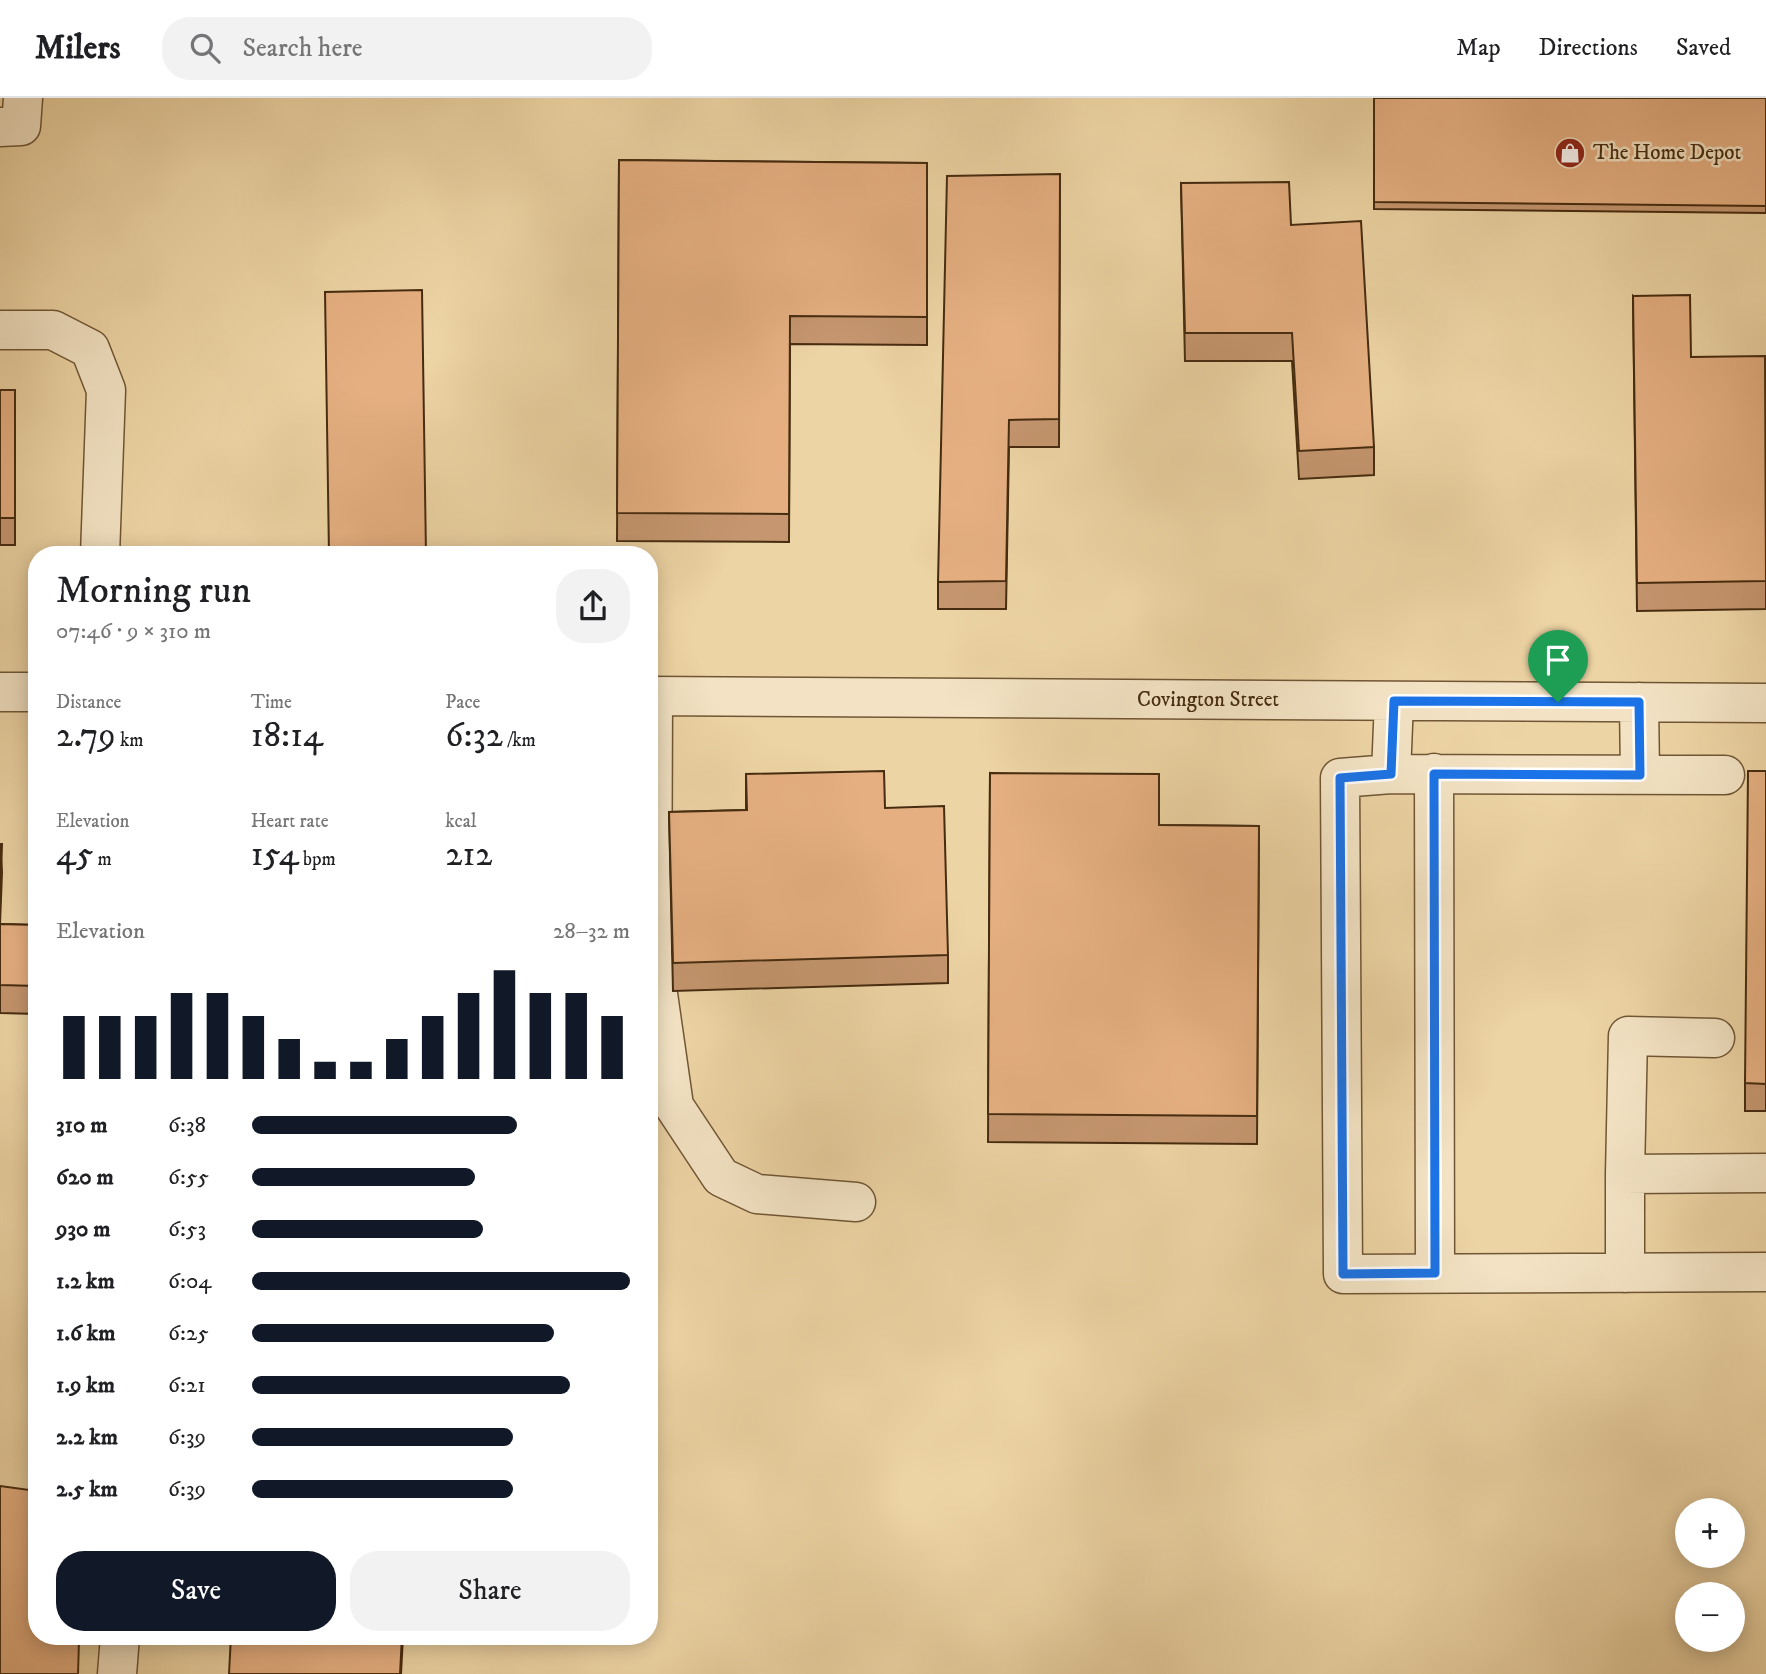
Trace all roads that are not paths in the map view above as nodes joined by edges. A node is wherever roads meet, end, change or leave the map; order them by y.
1 (23, 98) edge
2 (0, 127) edge
3 (0, 330) edge
4 (100, 546) edge
5 (0, 692) edge
6 (28, 692) edge
7 (658, 696) edge
8 (1394, 701) junction
9 (1639, 702) junction
10 (1766, 703) edge
11 (1391, 774) junction
12 (1434, 774) junction
13 (1640, 775) junction
14 (1725, 775) dead end
15 (658, 994) edge
16 (1715, 1038) dead end
17 (1766, 1173) edge
18 (1625, 1174) junction
19 (856, 1202) dead end
20 (1766, 1272) edge
21 (1435, 1273) junction
22 (1625, 1273) junction
23 (119, 1645) edge
24 (117, 1674) edge

1 - 2 street
3 - 4 street
5 - 6 street
7 - 8 street, Covington Street
8 - 9 street, Covington Street
8 - 11 street
9 - 10 street, Covington Street
9 - 13 street
11 - 12 street
11 - 21 street
12 - 13 street
12 - 21 street
13 - 14 street
15 - 19 street
16 - 18 street
17 - 18 street
18 - 22 street
20 - 22 street
21 - 22 street
23 - 24 street

